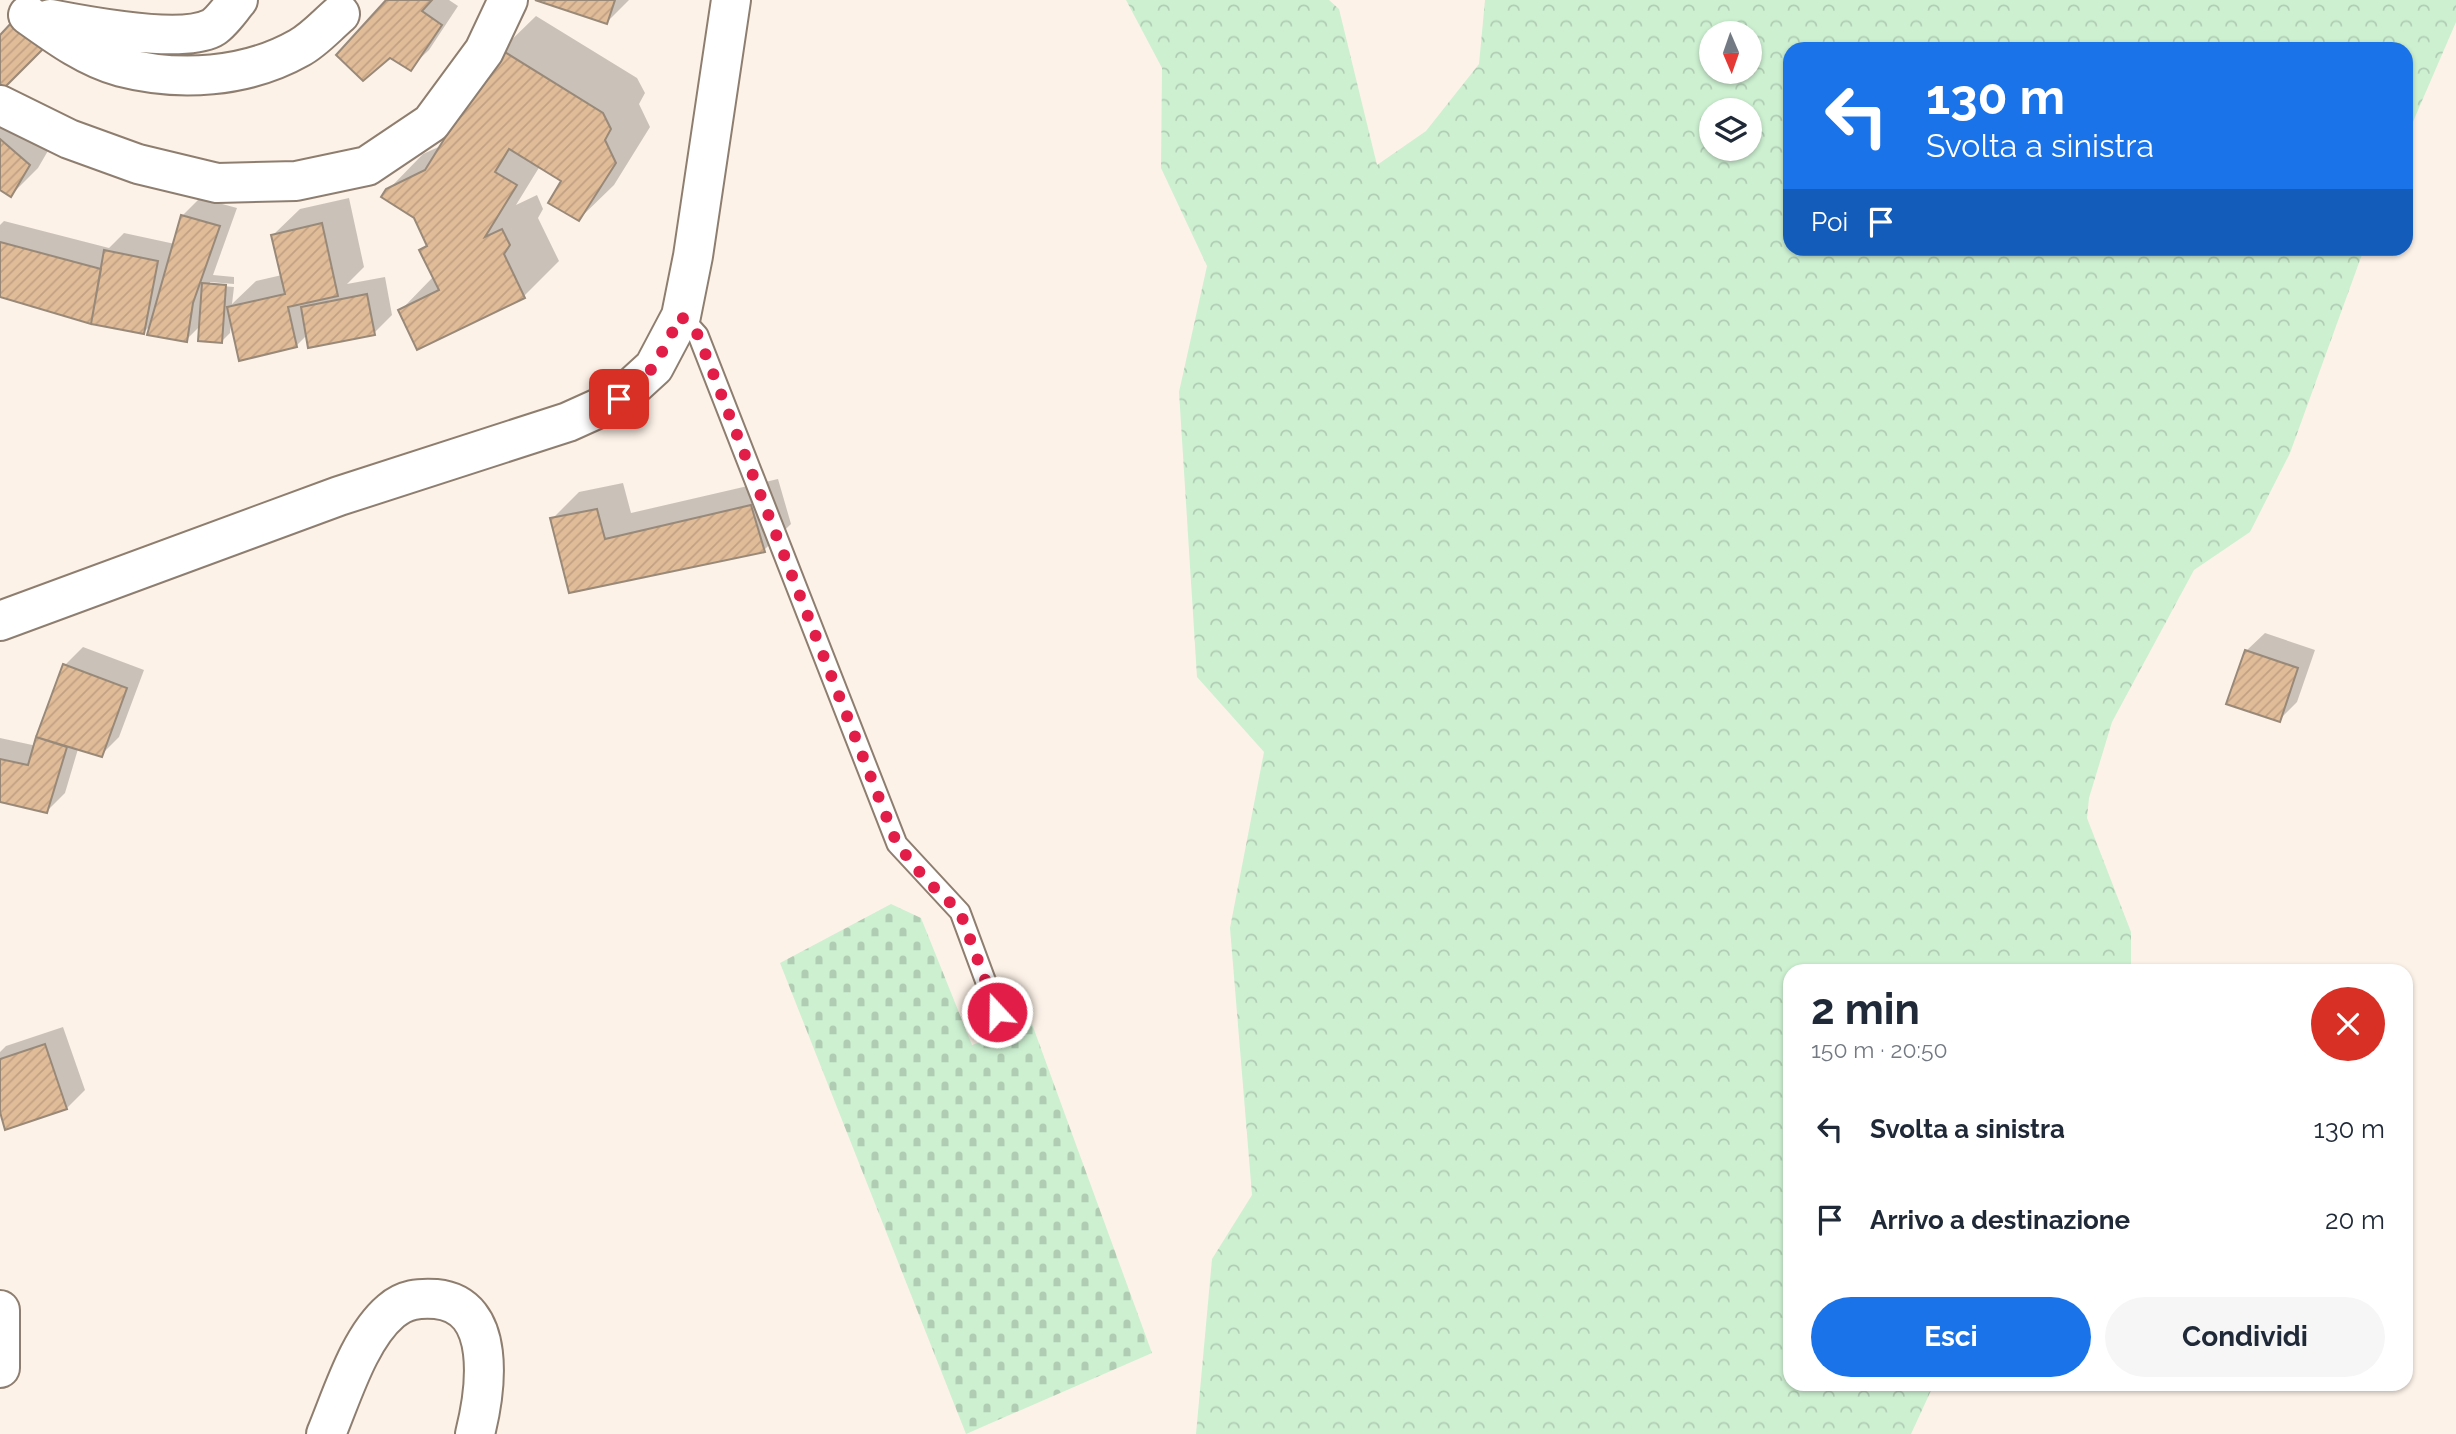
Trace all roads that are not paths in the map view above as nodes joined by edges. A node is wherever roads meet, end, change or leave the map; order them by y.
1 (238, 0) edge
2 (508, 0) edge
3 (731, 0) edge
4 (18, 7) edge
5 (340, 14) dead end
6 (0, 105) edge
7 (681, 316) junction
8 (0, 621) edge
9 (997, 1012) dead end
10 (0, 1310) edge
11 (0, 1368) edge
12 (326, 1434) edge
13 (475, 1434) edge

1 - 4 street
2 - 6 street
3 - 7 street
4 - 5 street
7 - 8 street
7 - 9 lane
10 - 11 street
12 - 13 street

